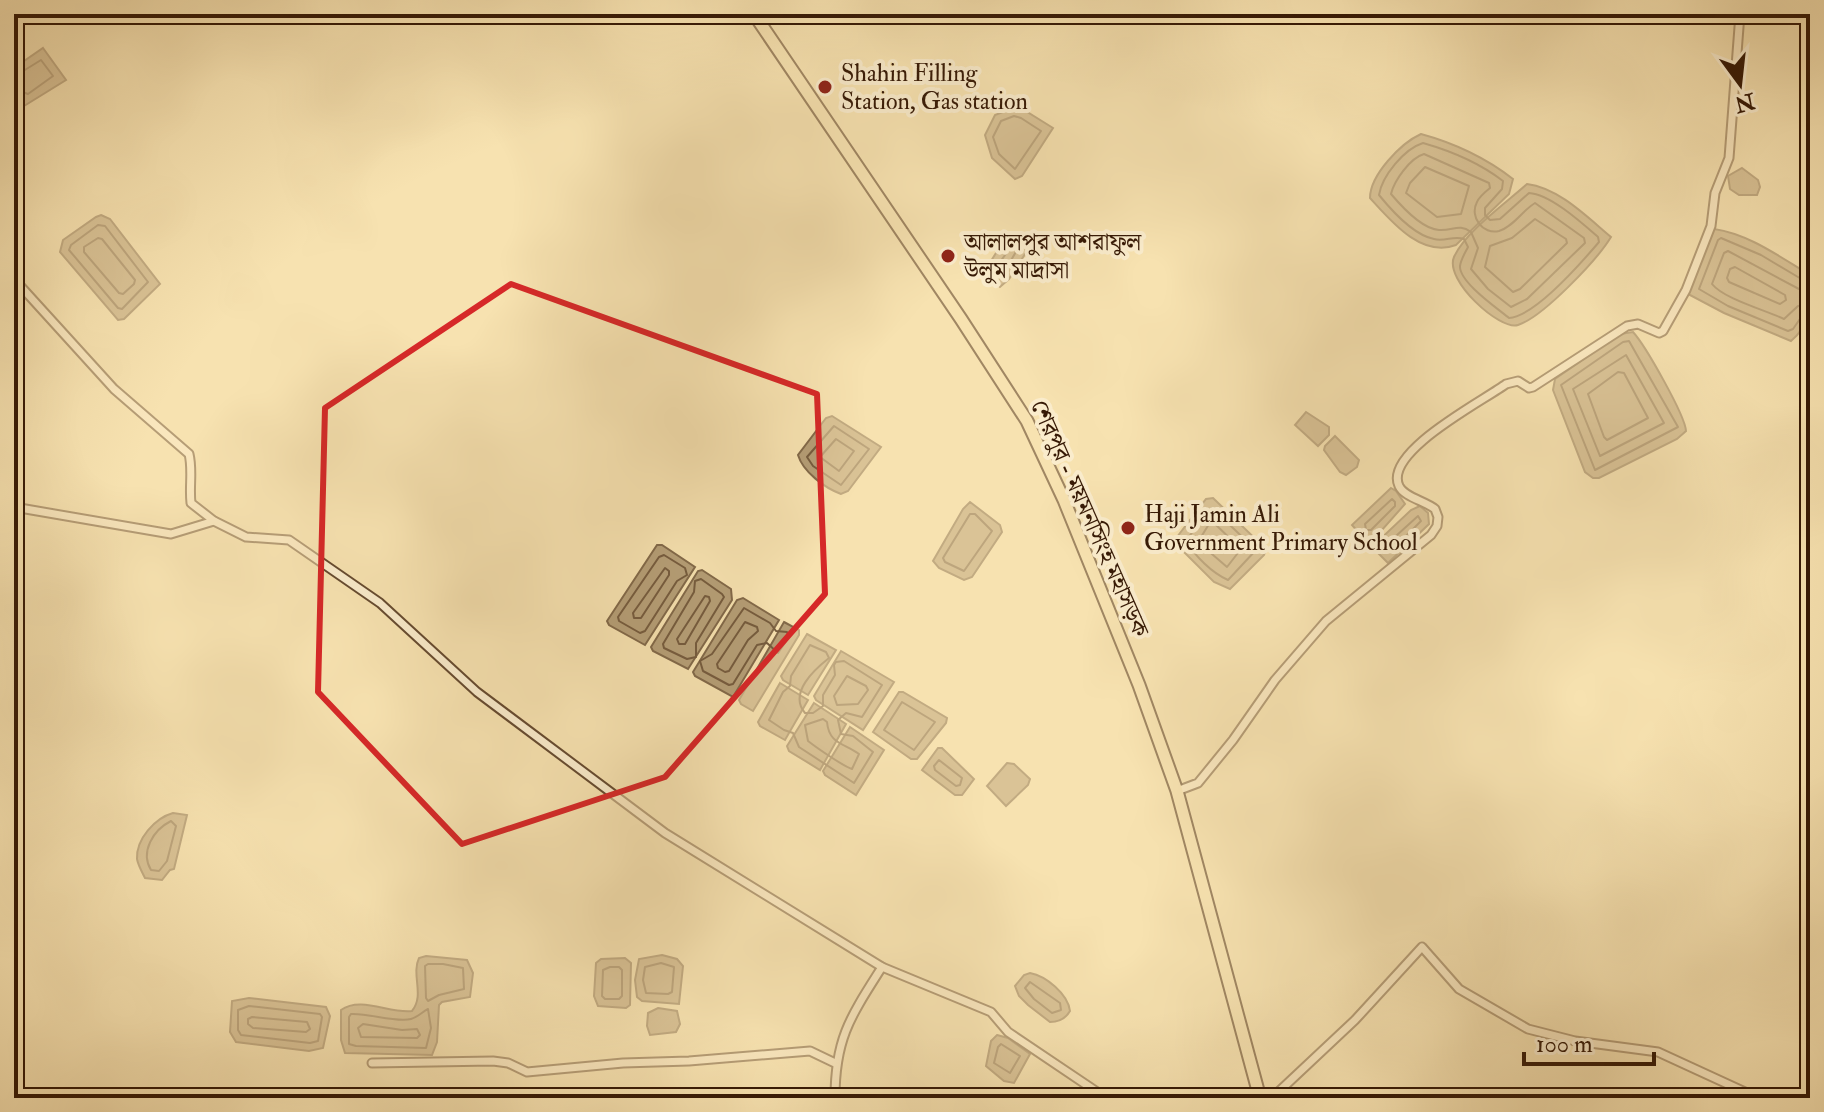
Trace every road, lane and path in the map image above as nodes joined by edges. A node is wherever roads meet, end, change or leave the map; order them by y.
1 (754, 14) edge
2 (1740, 14) edge
3 (14, 279) edge
4 (14, 507) edge
5 (214, 521) junction
6 (1177, 791) junction
7 (882, 967) junction
8 (372, 1063) dead end
9 (835, 1063) junction
10 (835, 1098) edge
11 (1106, 1098) edge
12 (1260, 1098) edge
13 (1272, 1098) edge
14 (1758, 1098) edge

1 - 6 main road, শেরপুর - ময়মনসিংহ মহাসড়ক
2 - 6 street
3 - 5 street
4 - 5 street
5 - 7 street
6 - 12 main road, শেরপুর - ময়মনসিংহ মহাসড়ক
7 - 9 street
7 - 11 street
8 - 9 street
9 - 10 street
13 - 14 street

